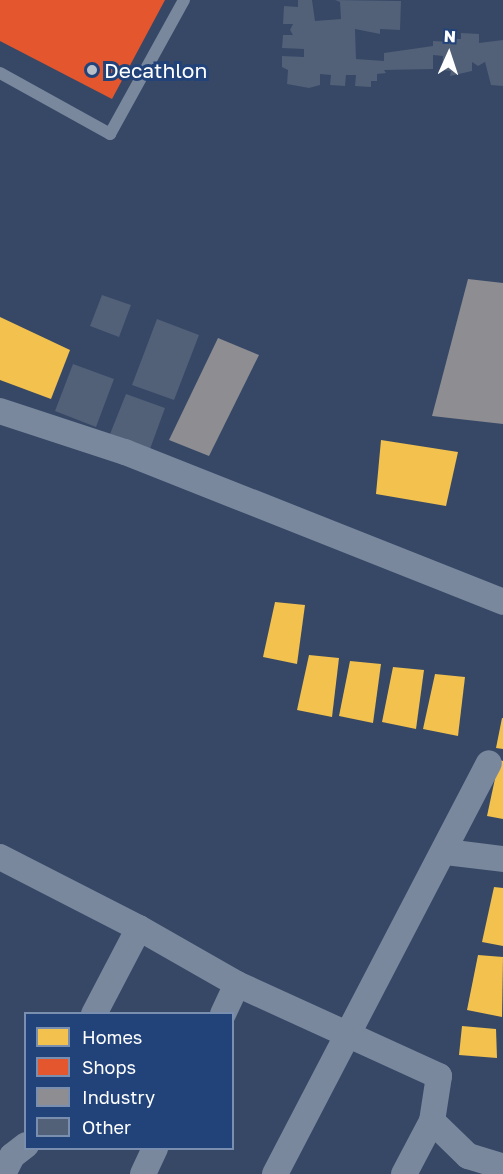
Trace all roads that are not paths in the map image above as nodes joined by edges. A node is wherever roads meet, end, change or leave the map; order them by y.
1 (184, 0) edge
2 (0, 73) edge
3 (0, 411) edge
4 (503, 602) edge
5 (489, 763) dead end
6 (446, 852) junction
7 (0, 857) edge
8 (503, 859) edge
9 (139, 928) junction
10 (237, 984) junction
11 (95, 1012) edge
12 (224, 1012) edge
13 (345, 1033) junction
14 (432, 1121) junction
15 (24, 1147) edge
16 (155, 1150) edge
17 (503, 1167) edge
18 (144, 1173) edge
19 (3, 1174) edge
20 (275, 1174) edge
21 (404, 1174) edge

1 - 2 lane
3 - 4 street
5 - 6 street
6 - 8 street
6 - 13 street
7 - 9 street
9 - 10 street
9 - 11 street
10 - 12 street
10 - 13 street
13 - 14 street
13 - 20 street
14 - 17 street
14 - 21 street
15 - 19 street
16 - 18 street

